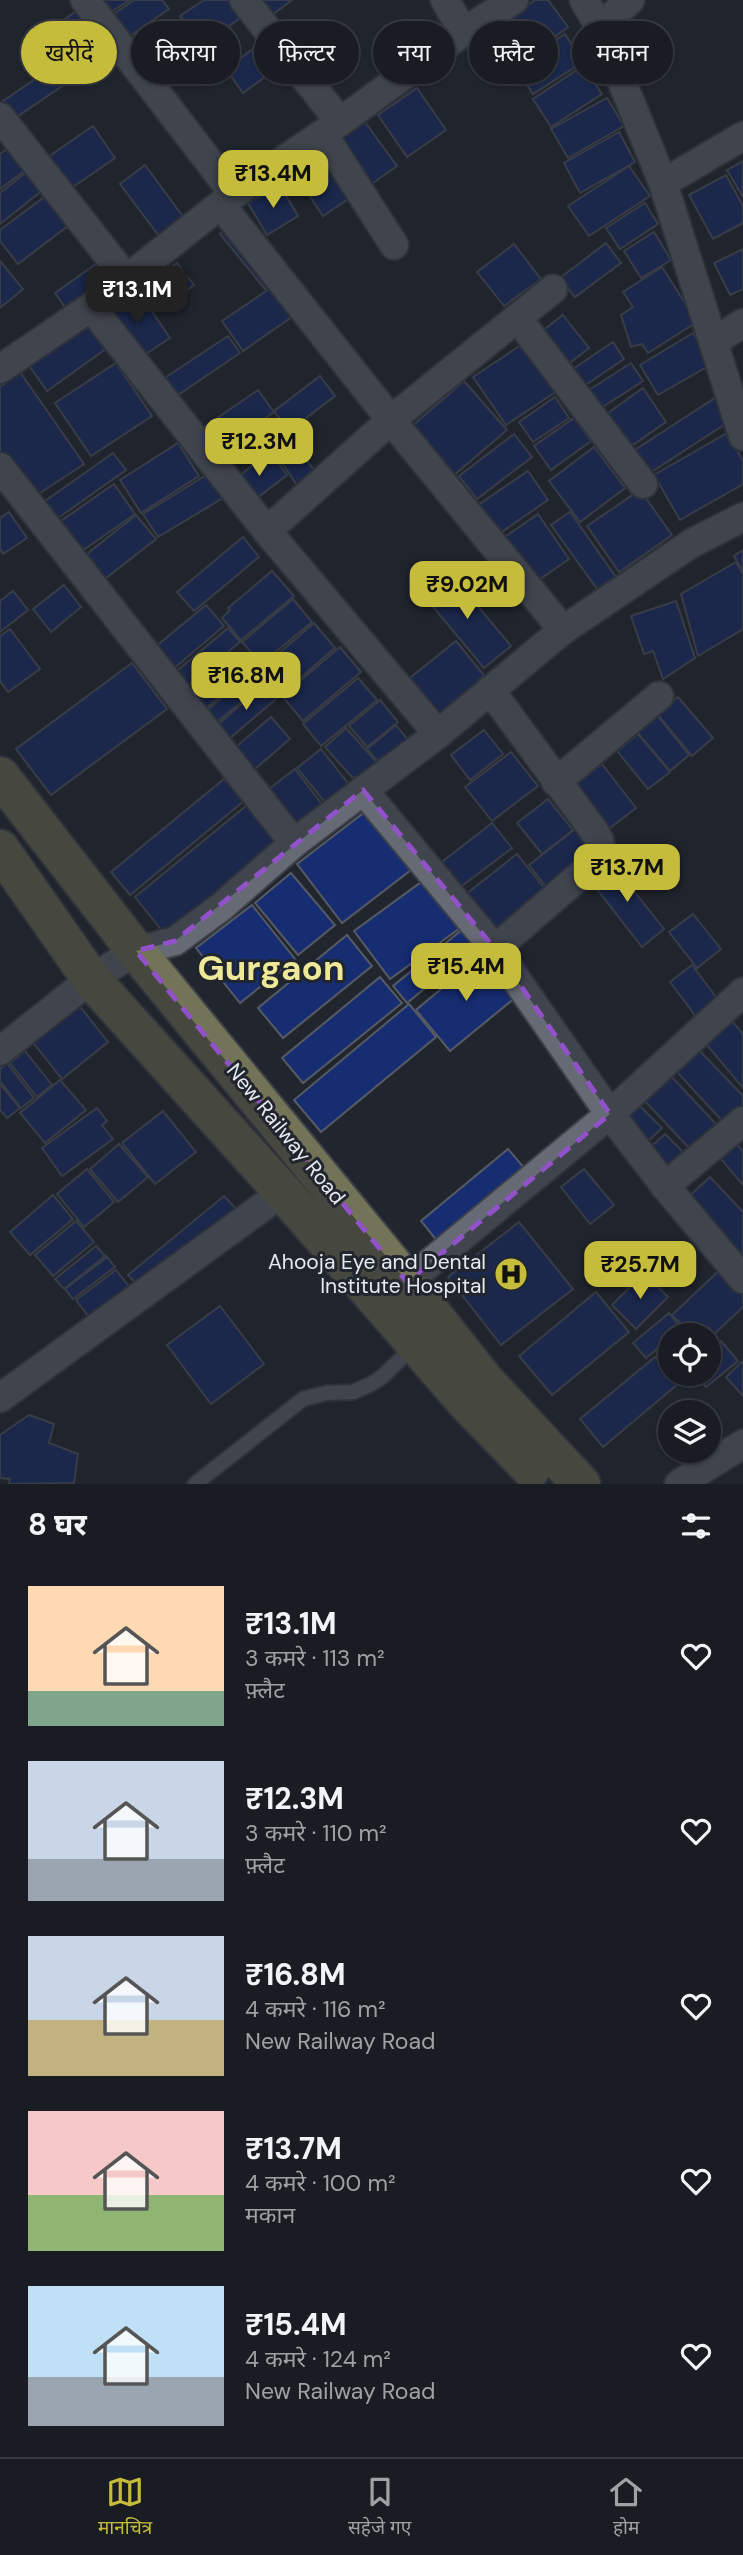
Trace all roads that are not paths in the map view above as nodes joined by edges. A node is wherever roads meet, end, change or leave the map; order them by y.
1 (85, 0) edge
2 (244, 0) edge
3 (445, 0) edge
4 (514, 0) edge
5 (584, 0) edge
6 (630, 0) edge
7 (596, 21) edge
8 (607, 21) edge
9 (463, 32) junction
10 (623, 84) edge
11 (0, 117) edge
12 (332, 128) junction
13 (743, 136) edge
14 (663, 183) junction
15 (228, 200) junction
16 (394, 245) dead end
17 (126, 278) junction
18 (553, 289) dead end
19 (91, 307) junction
20 (518, 319) junction
21 (743, 323) edge
22 (715, 341) junction
23 (0, 369) edge
24 (391, 420) junction
25 (743, 436) edge
26 (0, 467) edge
27 (643, 484) dead end
28 (743, 517) edge
29 (267, 531) junction
30 (563, 631) junction
31 (490, 690) junction
32 (659, 696) dead end
33 (438, 734) junction
34 (0, 776) edge
35 (556, 782) junction
36 (363, 790) junction
37 (294, 843) junction
38 (0, 849) edge
39 (495, 949) junction
40 (136, 951) junction
41 (91, 979) junction
42 (740, 1001) edge
43 (0, 1051) edge
44 (610, 1114) junction
45 (743, 1121) edge
46 (665, 1186) junction
47 (283, 1192) junction
48 (743, 1279) edge
49 (407, 1282) junction
50 (416, 1344) junction
51 (0, 1398) edge
52 (743, 1444) edge
53 (541, 1483) edge
54 (195, 1484) edge
55 (581, 1484) edge
56 (679, 1484) edge

1 - 15 street
2 - 12 street
3 - 9 street
4 - 9 street
5 - 7 street
6 - 8 street
9 - 12 street
10 - 14 street
11 - 17 street
12 - 15 street
12 - 16 street
13 - 14 street
14 - 22 street
15 - 17 street
15 - 24 street
17 - 19 street
18 - 20 street
19 - 23 street
19 - 29 street
20 - 24 street
20 - 27 street
21 - 22 street
22 - 25 street
24 - 29 street
24 - 30 street
26 - 37 street
28 - 30 street
29 - 33 street
30 - 31 street
31 - 33 street
31 - 35 street
32 - 35 street
33 - 36 street
34 - 40 main road, New Railway Road
35 - 39 street
36 - 37 street
36 - 39 street
37 - 40 street
38 - 41 main road, New Railway Road
39 - 44 street
40 - 41 street
40 - 49 main road, New Railway Road
41 - 43 street
41 - 47 main road, New Railway Road
42 - 44 street
44 - 46 street
44 - 49 street
45 - 46 street
46 - 48 street
47 - 50 main road, New Railway Road
47 - 51 street
49 - 55 main road, New Railway Road
50 - 53 main road, New Railway Road
50 - 54 lane
52 - 56 street

